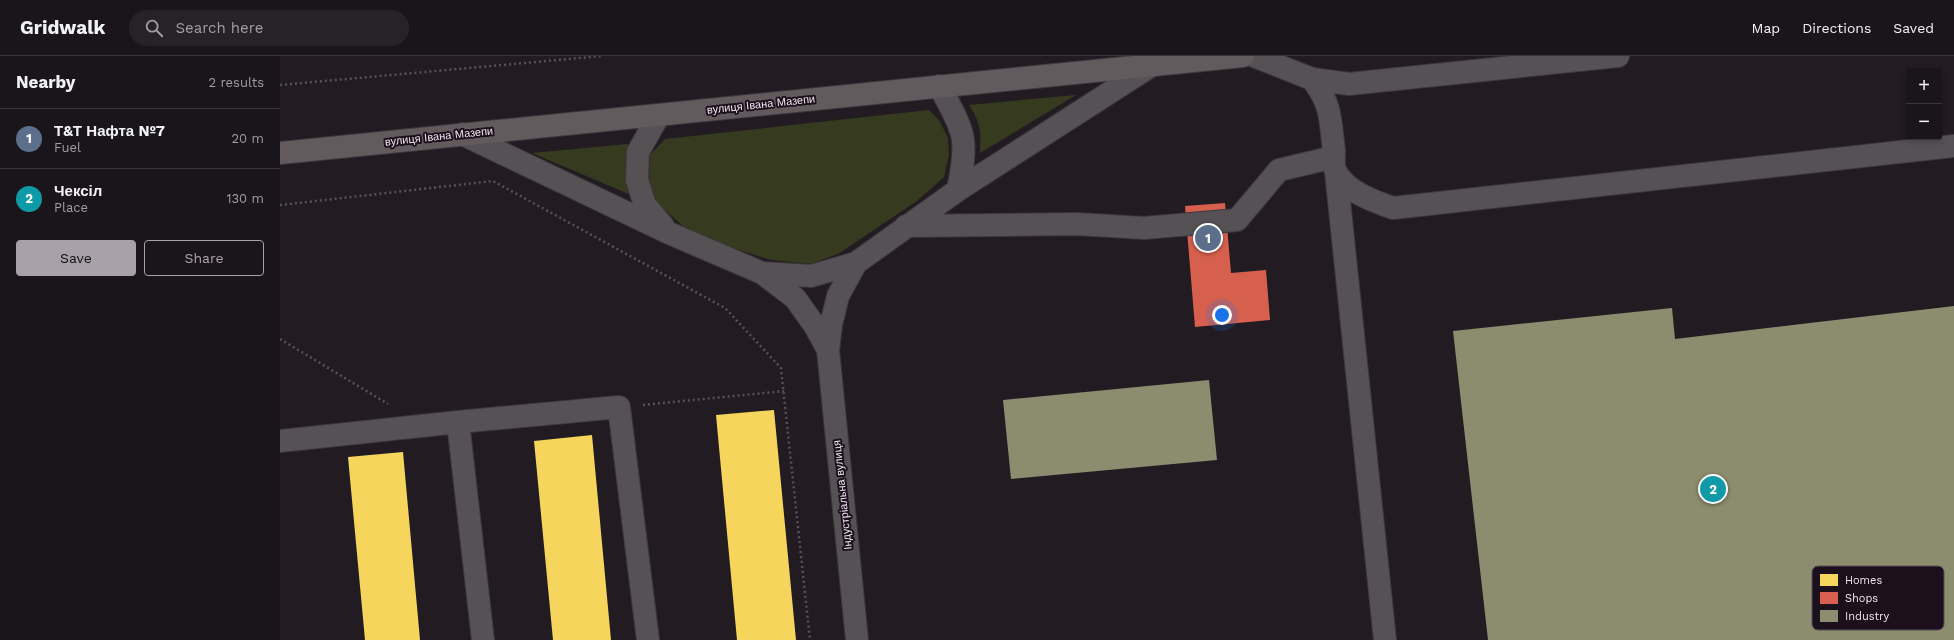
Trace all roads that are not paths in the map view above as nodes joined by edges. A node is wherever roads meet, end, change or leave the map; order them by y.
1 (1243, 56) edge
2 (1254, 56) edge
3 (1618, 56) edge
4 (1154, 64) junction
5 (1312, 78) junction
6 (1349, 84) junction
7 (939, 86) junction
8 (1329, 108) junction
9 (659, 115) junction
10 (462, 134) junction
11 (1954, 146) edge
12 (280, 153) edge
13 (1335, 165) junction
14 (958, 190) junction
15 (906, 226) junction
16 (669, 233) junction
17 (856, 263) junction
18 (762, 273) junction
19 (828, 350) junction
20 (458, 422) junction
21 (280, 441) edge
22 (483, 640) edge
23 (648, 640) edge
24 (857, 640) edge
25 (1385, 640) edge

1 - 4 main road, вулиця Івана Мазепи
2 - 5 street
3 - 6 street
4 - 7 main road, вулиця Івана Мазепи
4 - 14 street
5 - 6 street
5 - 8 street
6 - 8 street
7 - 9 main road, вулиця Івана Мазепи
7 - 14 street
8 - 13 street
9 - 10 main road, вулиця Івана Мазепи
9 - 16 street
10 - 12 main road, вулиця Івана Мазепи
10 - 16 street
11 - 13 street
13 - 15 street
13 - 25 street
14 - 15 street
15 - 17 street
16 - 18 street
17 - 18 street
17 - 19 street, Індустріальна вулиця
18 - 19 street, Індустріальна вулиця
19 - 24 street, Індустріальна вулиця
20 - 21 street
20 - 22 street
20 - 23 street

